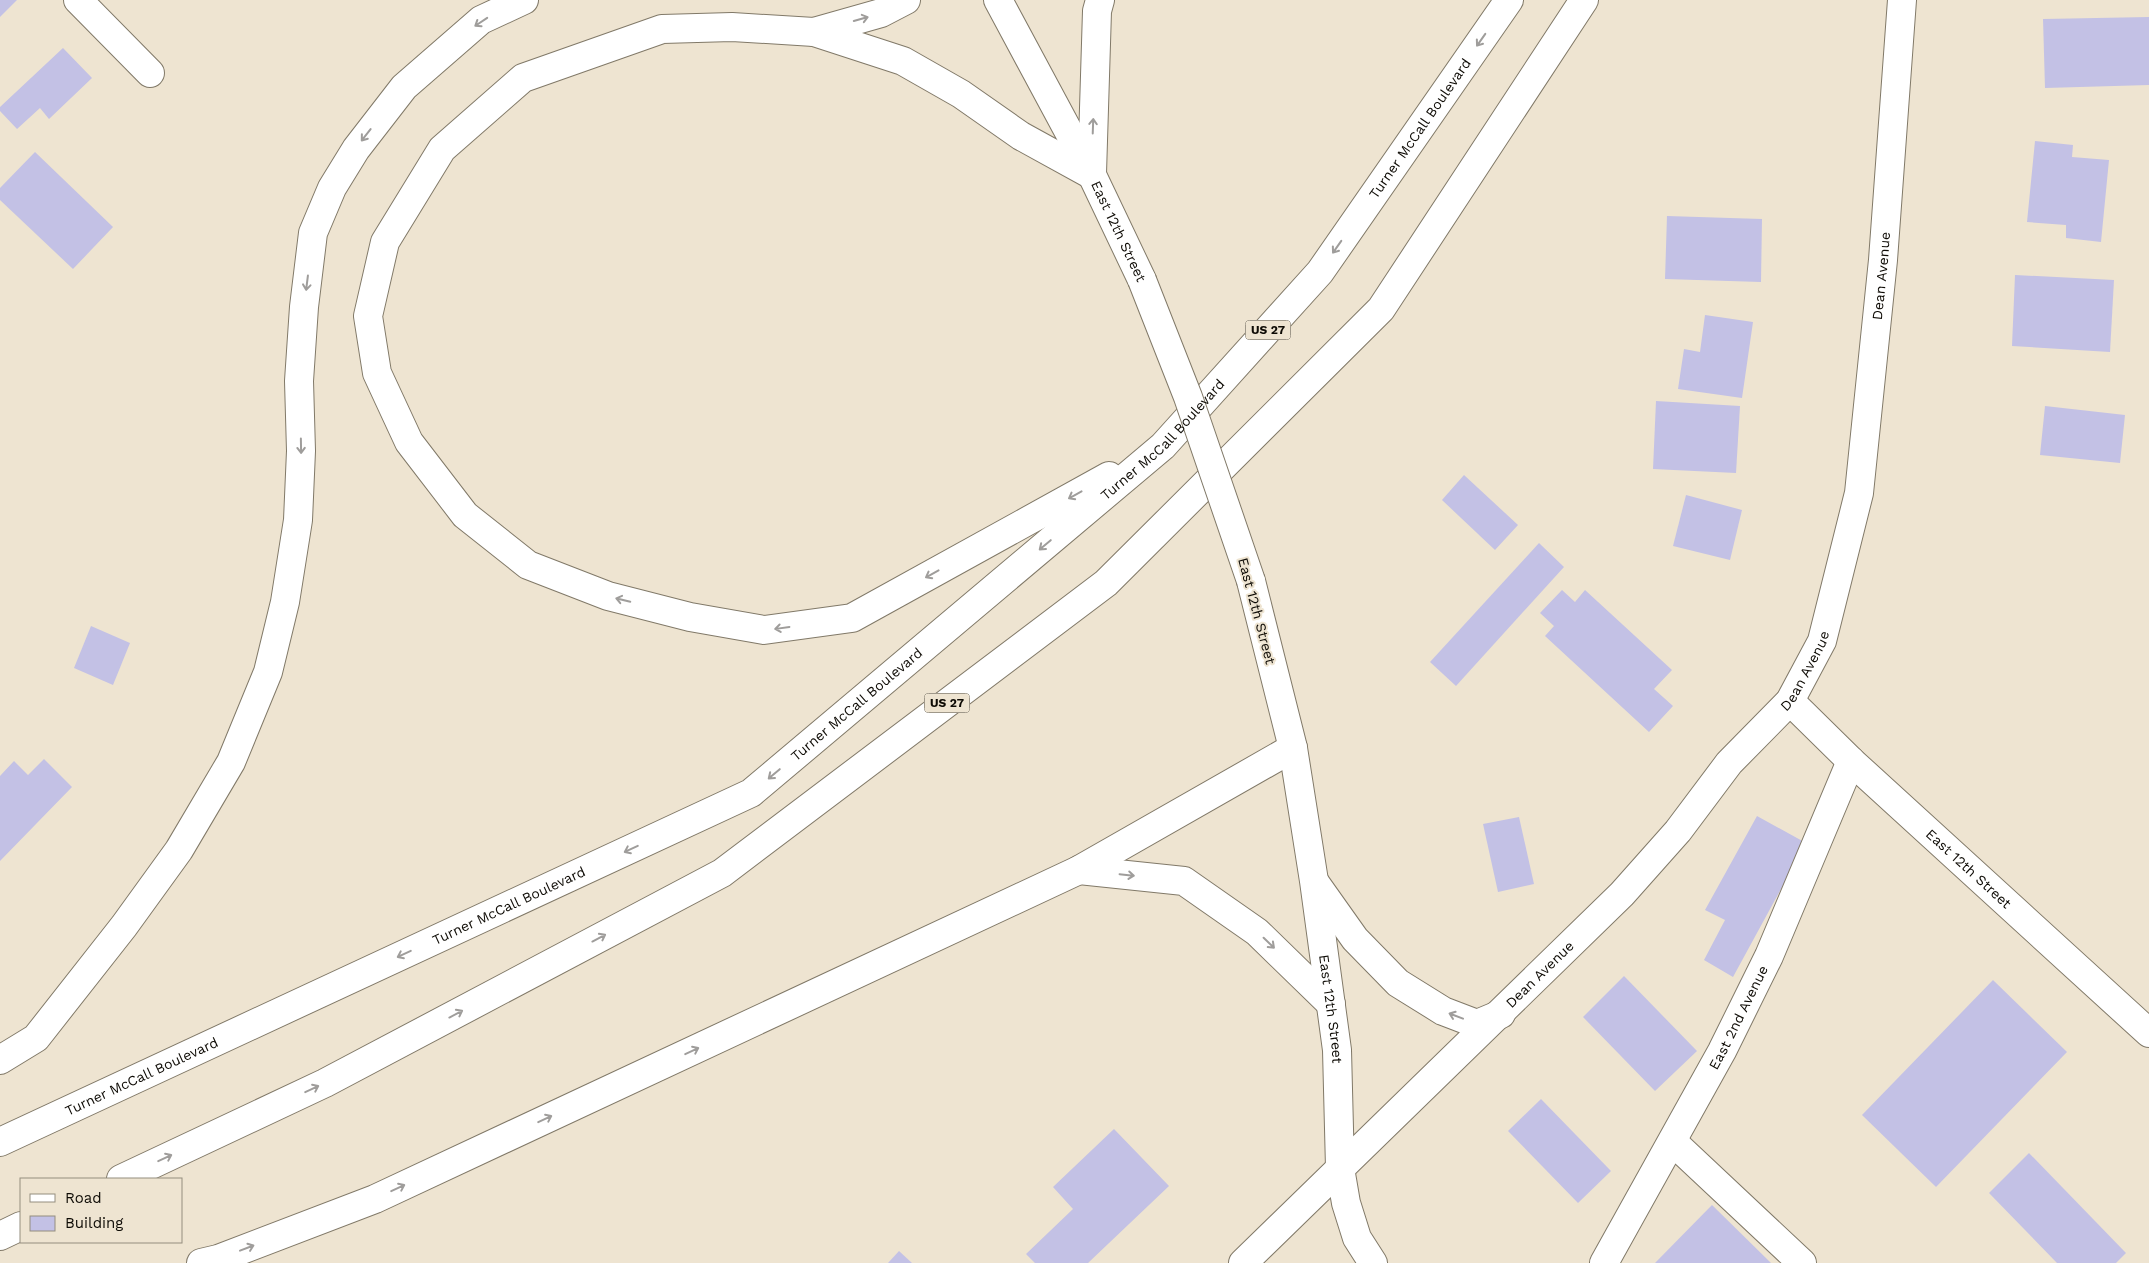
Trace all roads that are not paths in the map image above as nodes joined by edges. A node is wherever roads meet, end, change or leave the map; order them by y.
1 (78, 0) edge
2 (524, 0) edge
3 (906, 0) edge
4 (998, 0) edge
5 (1100, 0) edge
6 (1509, 0) edge
7 (1584, 0) edge
8 (1902, 0) edge
9 (814, 32) junction
10 (150, 73) dead end
11 (1092, 175) junction
12 (1163, 446) junction
13 (1790, 701) junction
14 (1293, 748) junction
15 (1851, 761) junction
16 (1079, 870) junction
17 (1314, 881) junction
18 (1331, 1004) junction
19 (1501, 1014) junction
20 (2149, 1033) edge
21 (0, 1060) edge
22 (0, 1142) edge
23 (1673, 1142) junction
24 (1340, 1168) junction
25 (123, 1178) edge
26 (20, 1226) edge
27 (0, 1236) edge
28 (200, 1263) edge
29 (1243, 1263) edge
30 (1373, 1263) edge
31 (1604, 1263) edge
32 (1802, 1263) edge

1 - 10 main road
2 -> 21 main road
9 -> 3 main road
4 - 11 main road, East 12th Street
11 -> 5 main road
6 -> 12 main road, Turner McCall Boulevard / US 27
25 -> 7 main road, US 27
8 - 13 main road, Dean Avenue
9 - 11 main road
12 -> 9 main road
11 - 14 main road, East 12th Street, bridge
12 -> 22 main road, Turner McCall Boulevard / US 27
13 - 15 main road, East 12th Street
13 - 19 main road, Dean Avenue
14 - 16 main road
14 - 17 main road, East 12th Street
15 - 20 main road, East 12th Street
15 - 23 main road, East 2nd Avenue
16 -> 18 main road
28 -> 16 main road
17 - 18 main road, East 12th Street
19 -> 17 main road
18 - 24 main road, East 12th Street
19 - 24 main road, Dean Avenue
23 - 31 main road, East 2nd Avenue
23 - 32 main road
24 - 29 main road, Dean Avenue
24 - 30 main road, East 12th Street
26 - 27 main road

